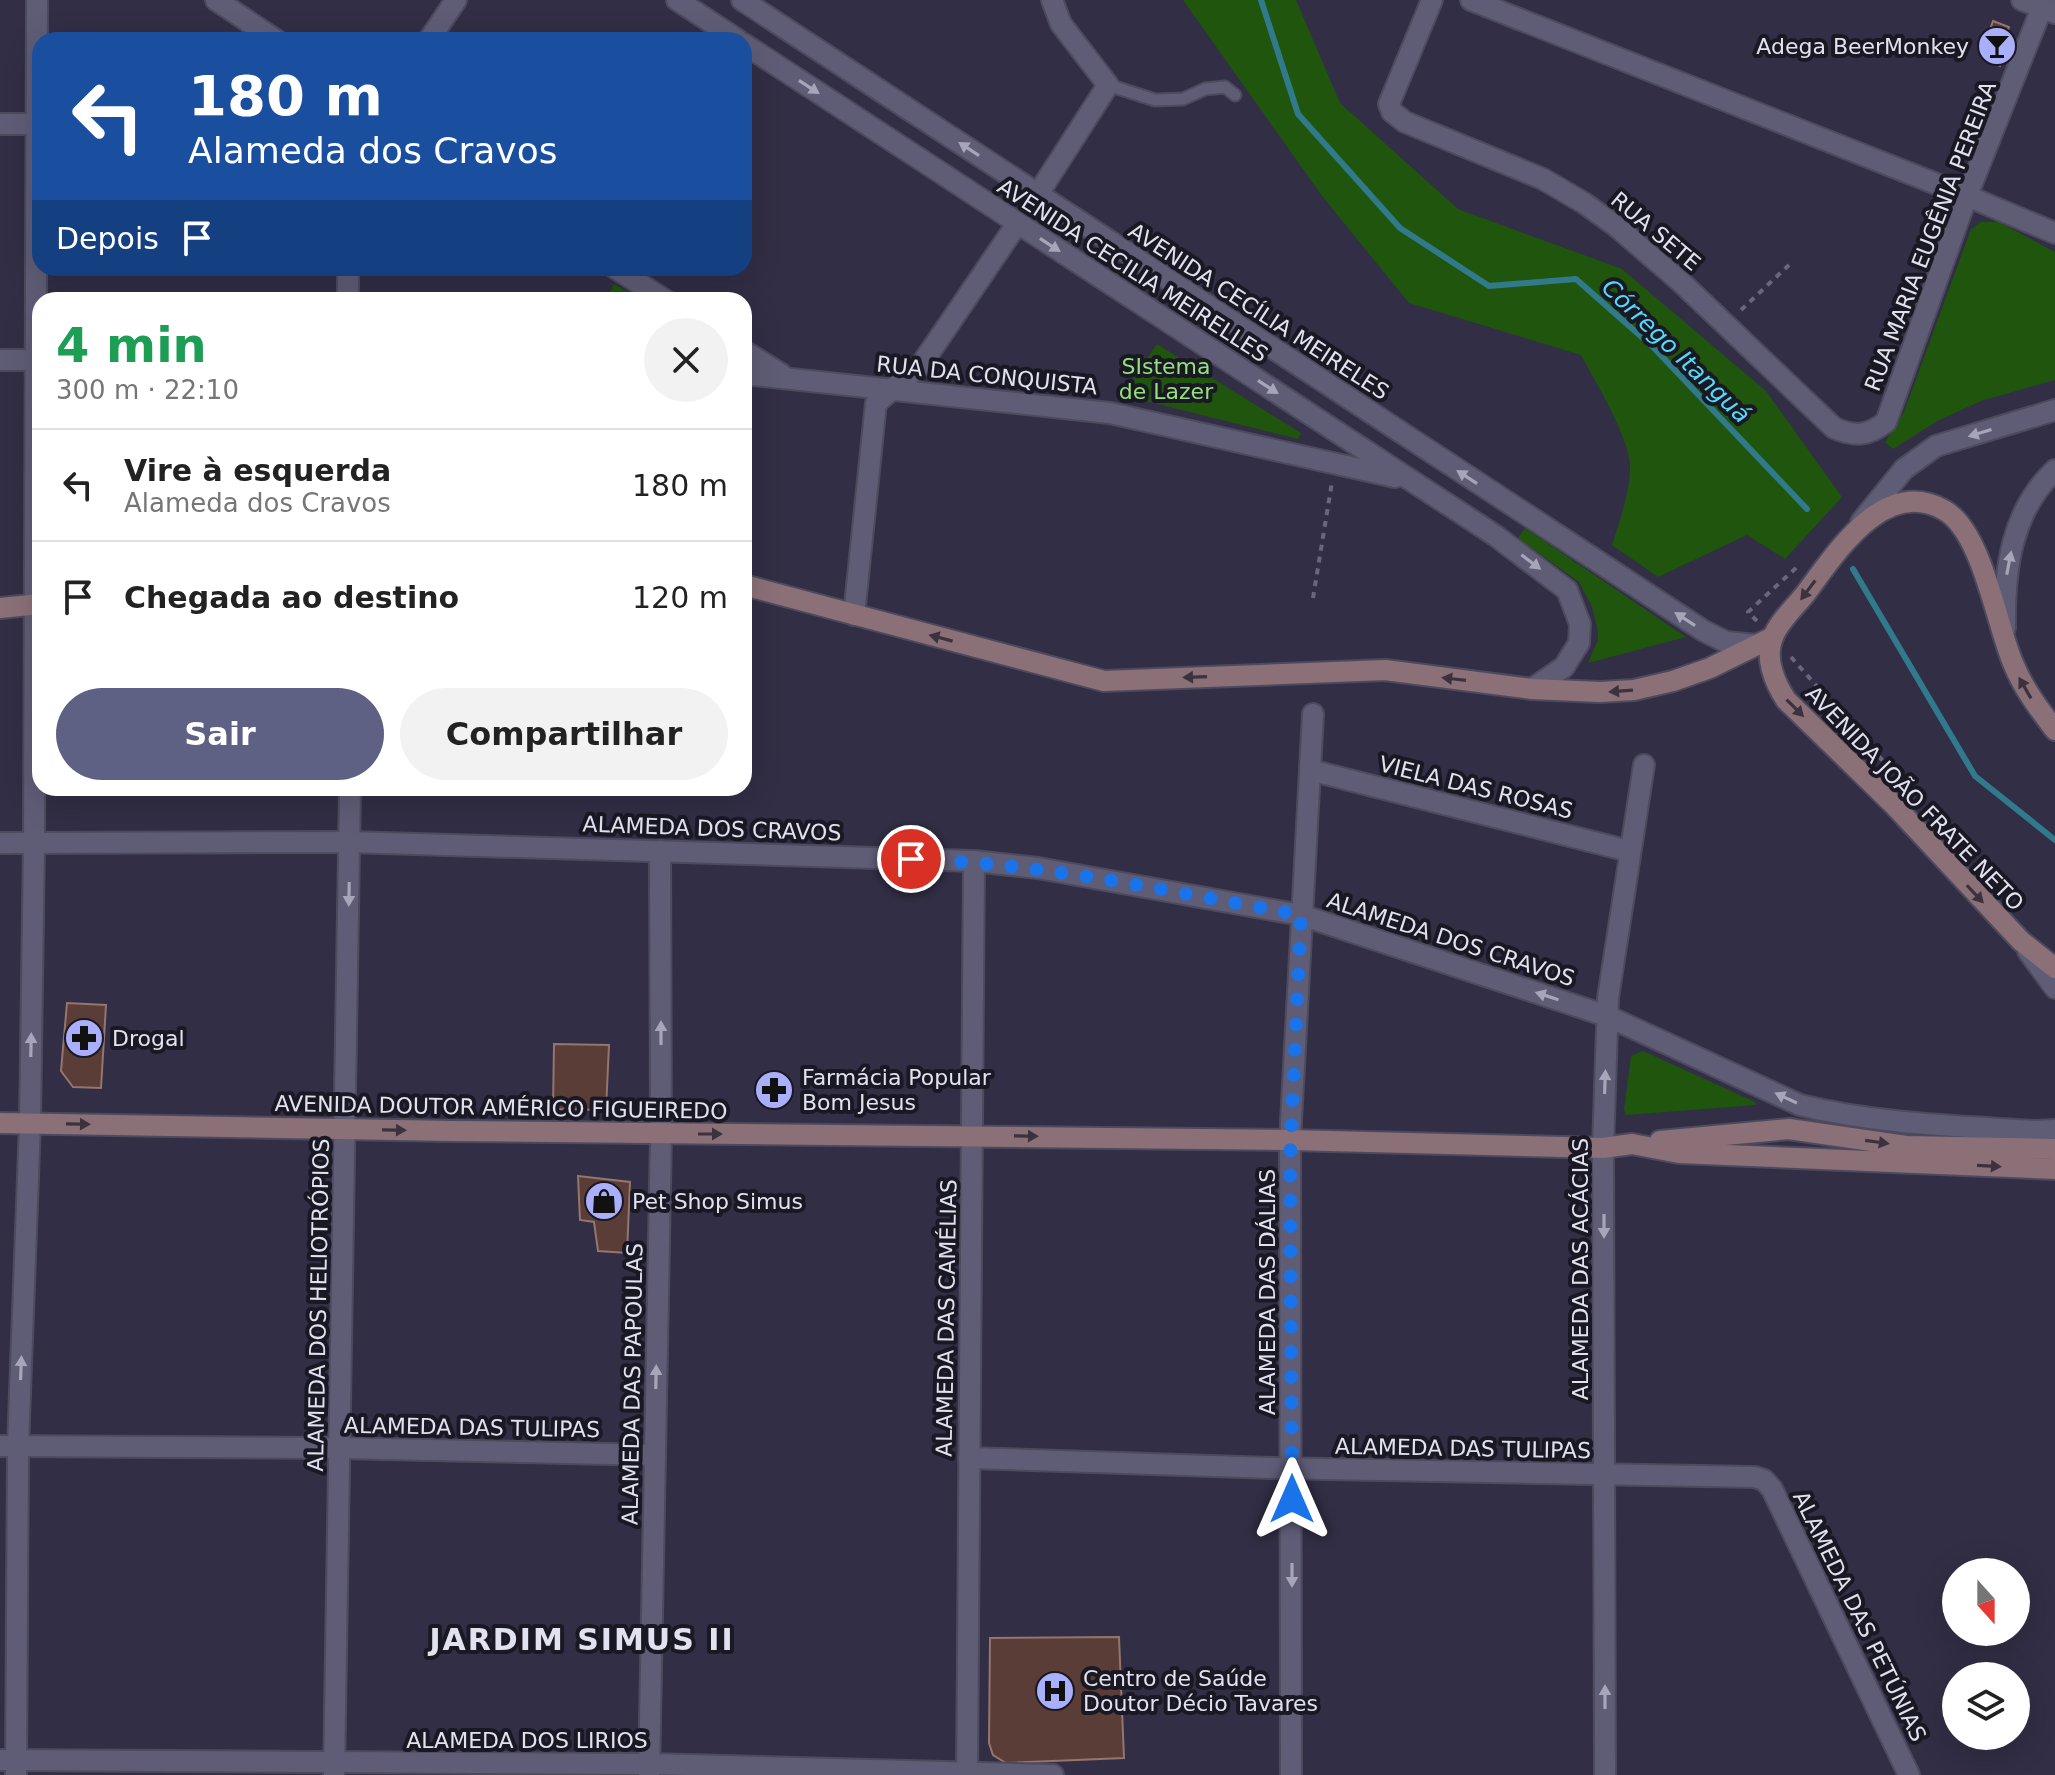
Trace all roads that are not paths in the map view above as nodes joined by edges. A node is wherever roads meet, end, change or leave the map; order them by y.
1 (37, 0) edge
2 (216, 0) edge
3 (456, 0) edge
4 (677, 0) edge
5 (742, 0) edge
6 (1052, 0) edge
7 (1432, 0) edge
8 (1471, 0) edge
9 (2022, 0) edge
10 (2048, 7) edge
11 (38, 32) edge
12 (264, 32) edge
13 (434, 32) edge
14 (726, 32) edge
15 (752, 49) edge
16 (1108, 85) junction
17 (1235, 95) dead end
18 (0, 124) edge
19 (32, 124) edge
20 (1038, 194) junction
21 (1967, 196) junction
22 (1017, 224) junction
23 (2055, 233) edge
24 (628, 276) edge
25 (652, 292) edge
26 (752, 356) edge
27 (0, 360) edge
28 (32, 360) edge
29 (752, 374) edge
30 (784, 376) junction
31 (895, 389) junction
32 (2055, 410) edge
33 (1865, 434) joint
34 (2055, 470) edge
35 (1410, 481) junction
36 (1515, 508) junction
37 (1496, 536) junction
38 (1843, 544) junction
39 (752, 587) edge
40 (32, 605) edge
41 (0, 608) edge
42 (854, 615) junction
43 (2005, 640) junction
44 (1764, 641) junction
45 (1532, 689) junction
46 (1313, 714) dead end
47 (2055, 730) edge
48 (1644, 765) dead end
49 (1310, 770) junction
50 (35, 796) edge
51 (350, 796) edge
52 (350, 842) junction
53 (0, 843) edge
54 (34, 843) junction
55 (660, 851) junction
56 (1629, 851) junction
57 (974, 861) junction
58 (1301, 915) junction
59 (2021, 941) junction
60 (2055, 968) edge
61 (2055, 988) edge
62 (1607, 1016) junction
63 (0, 1123) edge
64 (30, 1123) junction
65 (346, 1130) junction
66 (2055, 1130) edge
67 (661, 1134) junction
68 (972, 1136) junction
69 (1290, 1140) junction
70 (1632, 1144) junction
71 (1603, 1148) junction
72 (2055, 1149) edge
73 (2055, 1169) edge
74 (9, 1446) edge
75 (338, 1448) junction
76 (655, 1455) junction
77 (969, 1458) junction
78 (1292, 1469) junction
79 (1604, 1475) junction
80 (1764, 1480) joint
81 (11, 1765) edge
82 (334, 1769) edge
83 (649, 1770) edge
84 (967, 1774) edge
85 (1053, 1775) edge
86 (1291, 1775) edge
87 (1605, 1775) edge
88 (1909, 1775) edge

1 - 11 street
2 - 12 street
3 - 13 street
4 - 14 street
20 -> 5 street, AVENIDA CECÍLIA MEIRELES
6 - 16 street
7 - 33 street, RUA SETE
8 - 21 street
9 - 10 street
10 - 21 street, RUA MARIA EUGÊNIA PEREIRA
15 -> 22 street, AVENIDA CECILIA MEIRELLES
16 - 17 lane
16 - 20 street
18 - 19 street
36 -> 20 street, AVENIDA CECÍLIA MEIRELES
21 - 23 street
21 - 33 street, RUA MARIA EUGÊNIA PEREIRA
22 - 31 street
22 -> 35 street, AVENIDA CECILIA MEIRELLES
24 - 25 street
26 - 30 street
27 - 28 street
29 - 30 street, RUA DA CONQUISTA
30 - 31 street, RUA DA CONQUISTA
31 - 35 street, RUA DA CONQUISTA
31 - 42 street
32 -> 38 street
43 -> 34 street
35 - 37 street, AVENIDA CECILIA MEIRELLES
36 - 37 street
44 -> 36 street, AVENIDA CECÍLIA MEIRELES
37 -> 45 street, AVENIDA CECILIA MEIRELLES
38 - 43 main road
38 -> 44 main road
39 - 42 main road
40 - 41 main road
45 -> 42 main road
47 -> 43 main road
44 -> 45 main road
44 -> 59 main road, AVENIDA JOÃO FRATE NETO
46 - 49 street, ALAMEDA DAS DÁLIAS
48 - 56 street, ALAMEDA DAS ACÁCIAS
49 - 56 street, VIELA DAS ROSAS
49 - 58 street, ALAMEDA DAS DÁLIAS
50 - 54 street
51 - 52 street, ALAMEDA DOS HELIOTRÓPIOS
52 - 54 street, ALAMEDA DOS CRAVOS
52 - 55 street, ALAMEDA DOS CRAVOS
52 -> 65 street, ALAMEDA DOS HELIOTRÓPIOS
53 - 54 street, ALAMEDA DOS CRAVOS
64 -> 54 street
55 - 57 street, ALAMEDA DOS CRAVOS
67 -> 55 street, ALAMEDA DAS PAPOULAS
56 - 62 street, ALAMEDA DAS ACÁCIAS
57 - 58 street, ALAMEDA DOS CRAVOS
57 - 68 street, ALAMEDA DAS CAMÉLIAS
62 -> 58 street, ALAMEDA DOS CRAVOS
58 - 69 street, ALAMEDA DAS DÁLIAS
59 - 60 main road, AVENIDA JOÃO FRATE NETO
59 - 61 street
66 -> 62 street, ALAMEDA DOS CRAVOS
71 -> 62 street, ALAMEDA DAS ACÁCIAS
63 - 64 main road, AVENIDA DOUTOR AMÉRICO FIGUEIREDO
64 -> 65 main road, AVENIDA DOUTOR AMÉRICO FIGUEIREDO
74 -> 64 street
65 -> 67 main road, AVENIDA DOUTOR AMÉRICO FIGUEIREDO
65 - 75 street, ALAMEDA DOS HELIOTRÓPIOS
67 -> 68 main road, AVENIDA DOUTOR AMÉRICO FIGUEIREDO
76 -> 67 street, ALAMEDA DAS PAPOULAS
68 -> 69 main road, AVENIDA DOUTOR AMÉRICO FIGUEIREDO
68 - 77 street, ALAMEDA DAS CAMÉLIAS
69 - 71 main road, AVENIDA DOUTOR AMÉRICO FIGUEIREDO
69 - 78 street, ALAMEDA DAS DÁLIAS
70 - 71 main road, AVENIDA DOUTOR AMÉRICO FIGUEIREDO
70 -> 72 main road
70 -> 73 main road, AVENIDA DOUTOR AMÉRICO FIGUEIREDO
71 -> 79 street, ALAMEDA DAS ACÁCIAS
74 - 75 street, ALAMEDA DAS TULIPAS
74 - 81 street
75 - 76 street, ALAMEDA DAS TULIPAS
75 - 82 street, ALAMEDA DOS HELIOTRÓPIOS
76 - 83 street, ALAMEDA DAS PAPOULAS
77 - 78 street, ALAMEDA DAS TULIPAS
77 - 84 street, ALAMEDA DAS CAMÉLIAS
78 - 79 street, ALAMEDA DAS TULIPAS
78 -> 86 street, ALAMEDA DAS DÁLIAS
79 - 80 street, ALAMEDA DAS TULIPAS
87 -> 79 street, ALAMEDA DAS ACÁCIAS
80 - 88 street, ALAMEDA DAS PETÚNIAS
81 - 82 street, ALAMEDA DOS LIRIOS
82 - 83 street, ALAMEDA DOS LIRIOS
83 - 84 street, ALAMEDA DOS LIRIOS
84 - 85 street, ALAMEDA DOS LIRIOS

